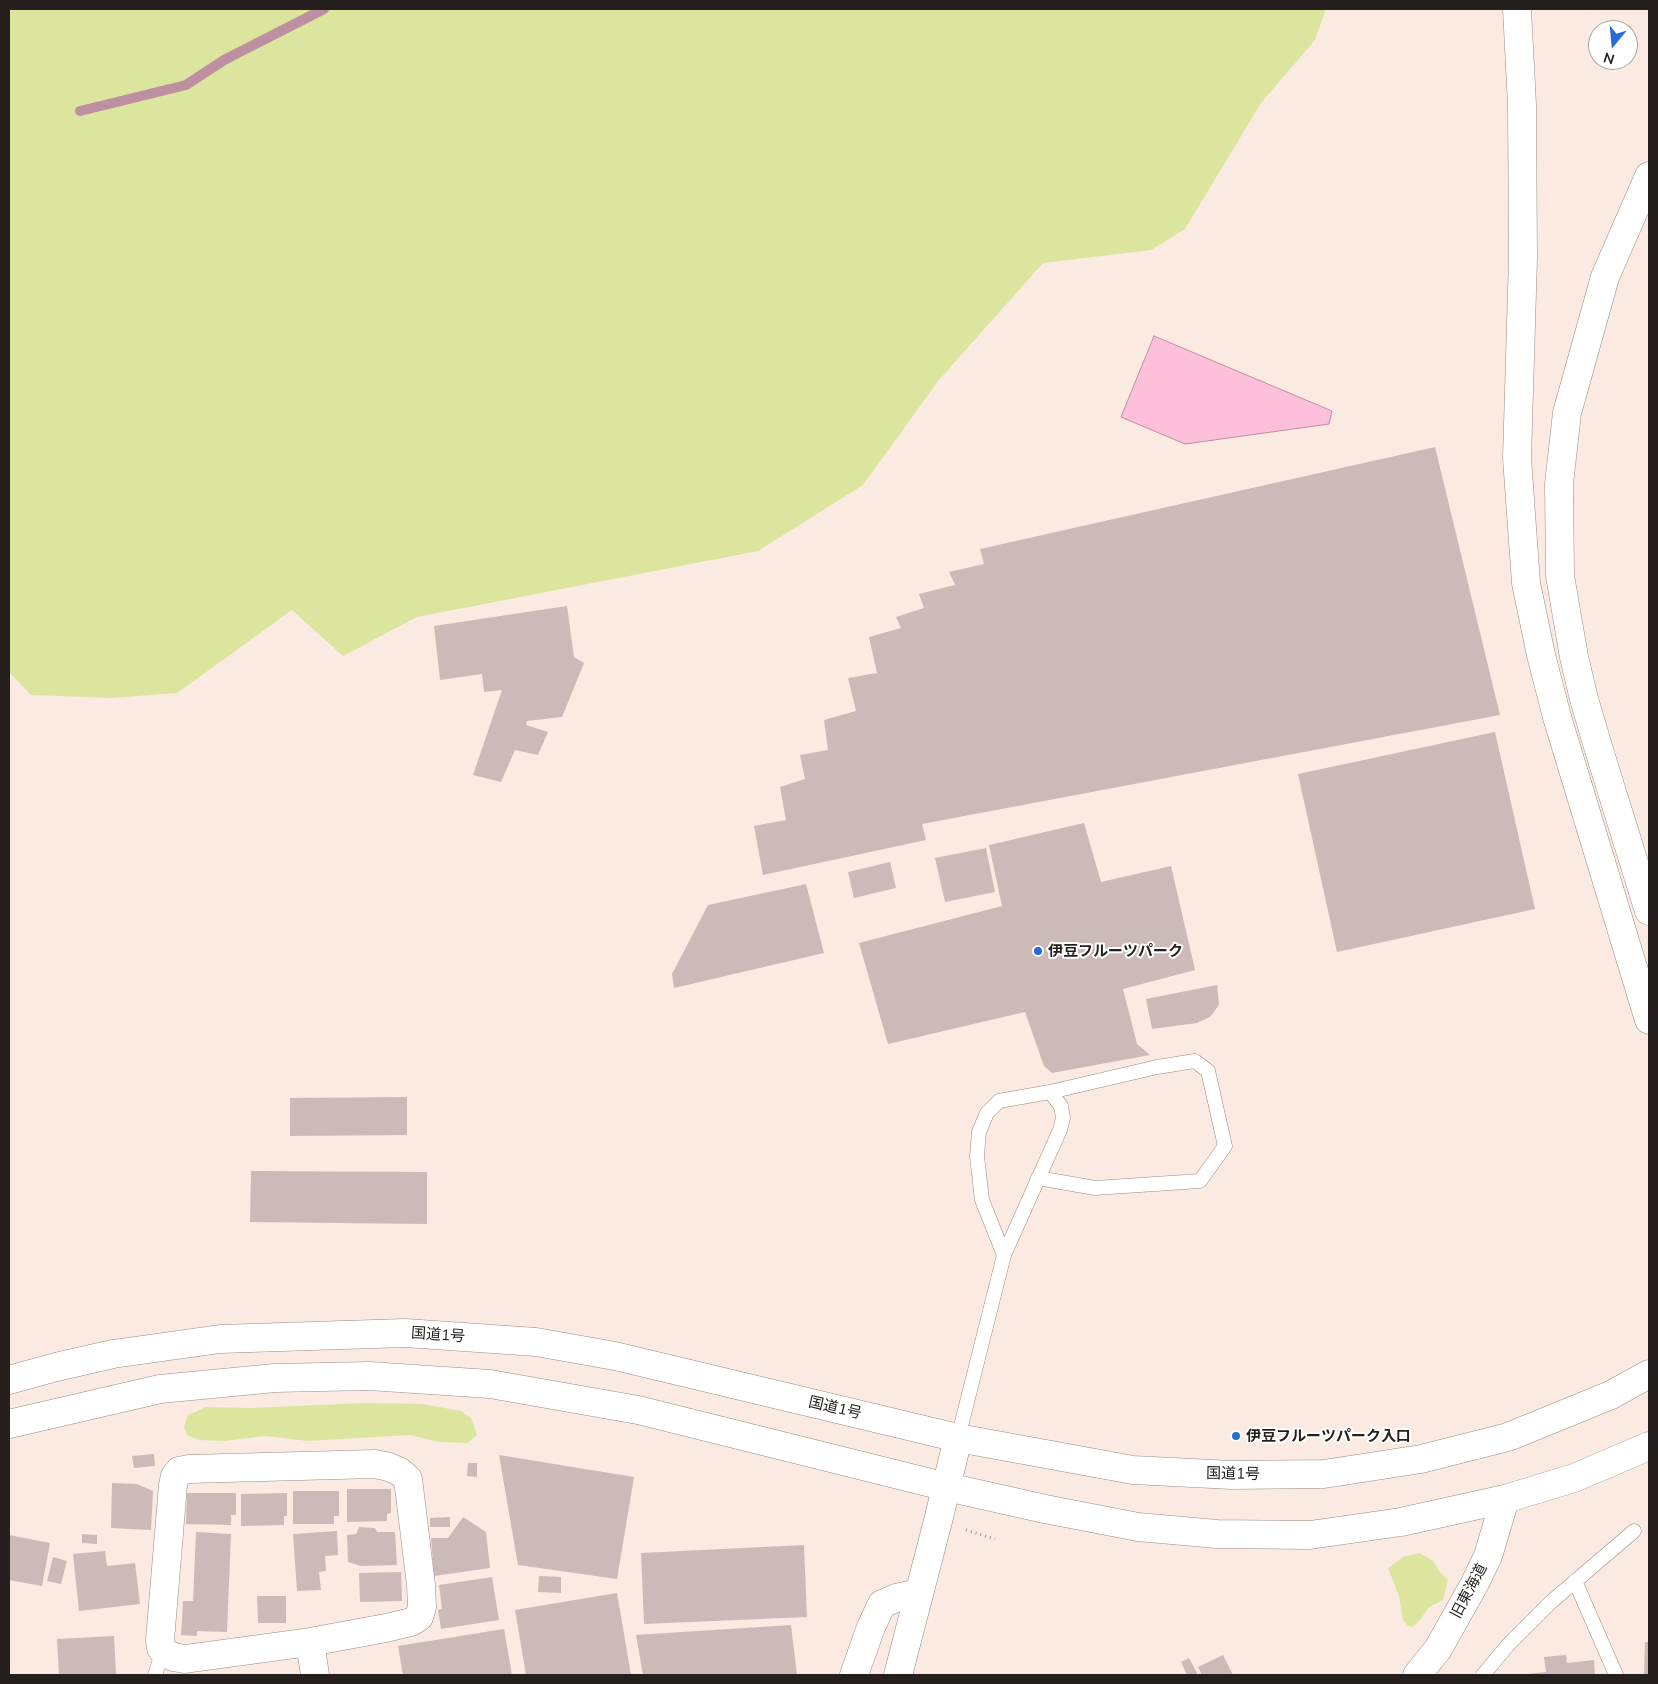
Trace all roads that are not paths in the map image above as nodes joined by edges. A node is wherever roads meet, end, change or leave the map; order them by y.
1 (1517, 9) edge
2 (1649, 176) edge
3 (1649, 911) edge
4 (1649, 1020) edge
5 (1050, 1092) junction
6 (1038, 1178) junction
7 (1004, 1254) junction
8 (1649, 1374) edge
9 (9, 1380) edge
10 (9, 1424) edge
11 (958, 1438) junction
12 (1649, 1446) edge
13 (947, 1486) junction
14 (1505, 1499) junction
15 (1634, 1531) dead end
16 (1575, 1581) junction
17 (919, 1593) junction
18 (310, 1642) junction
19 (159, 1663) edge
20 (315, 1675) edge
21 (854, 1675) edge
22 (898, 1675) edge
23 (1417, 1675) edge
24 (1483, 1675) edge
25 (1616, 1675) edge

1 - 4 main road
2 - 3 main road
5 - 6 lane
5 - 6 lane
5 - 7 lane
6 - 7 lane
7 - 11 lane
8 - 11 main road, 国道1号
9 - 11 main road, 国道1号
10 - 13 main road
11 - 13 main road
12 - 14 main road
13 - 14 main road
13 - 17 main road
14 - 23 main road, 旧東海道
15 - 16 lane
16 - 24 lane
16 - 25 lane
17 - 21 main road
17 - 22 main road
18 - 19 main road
18 - 19 main road
18 - 20 main road

